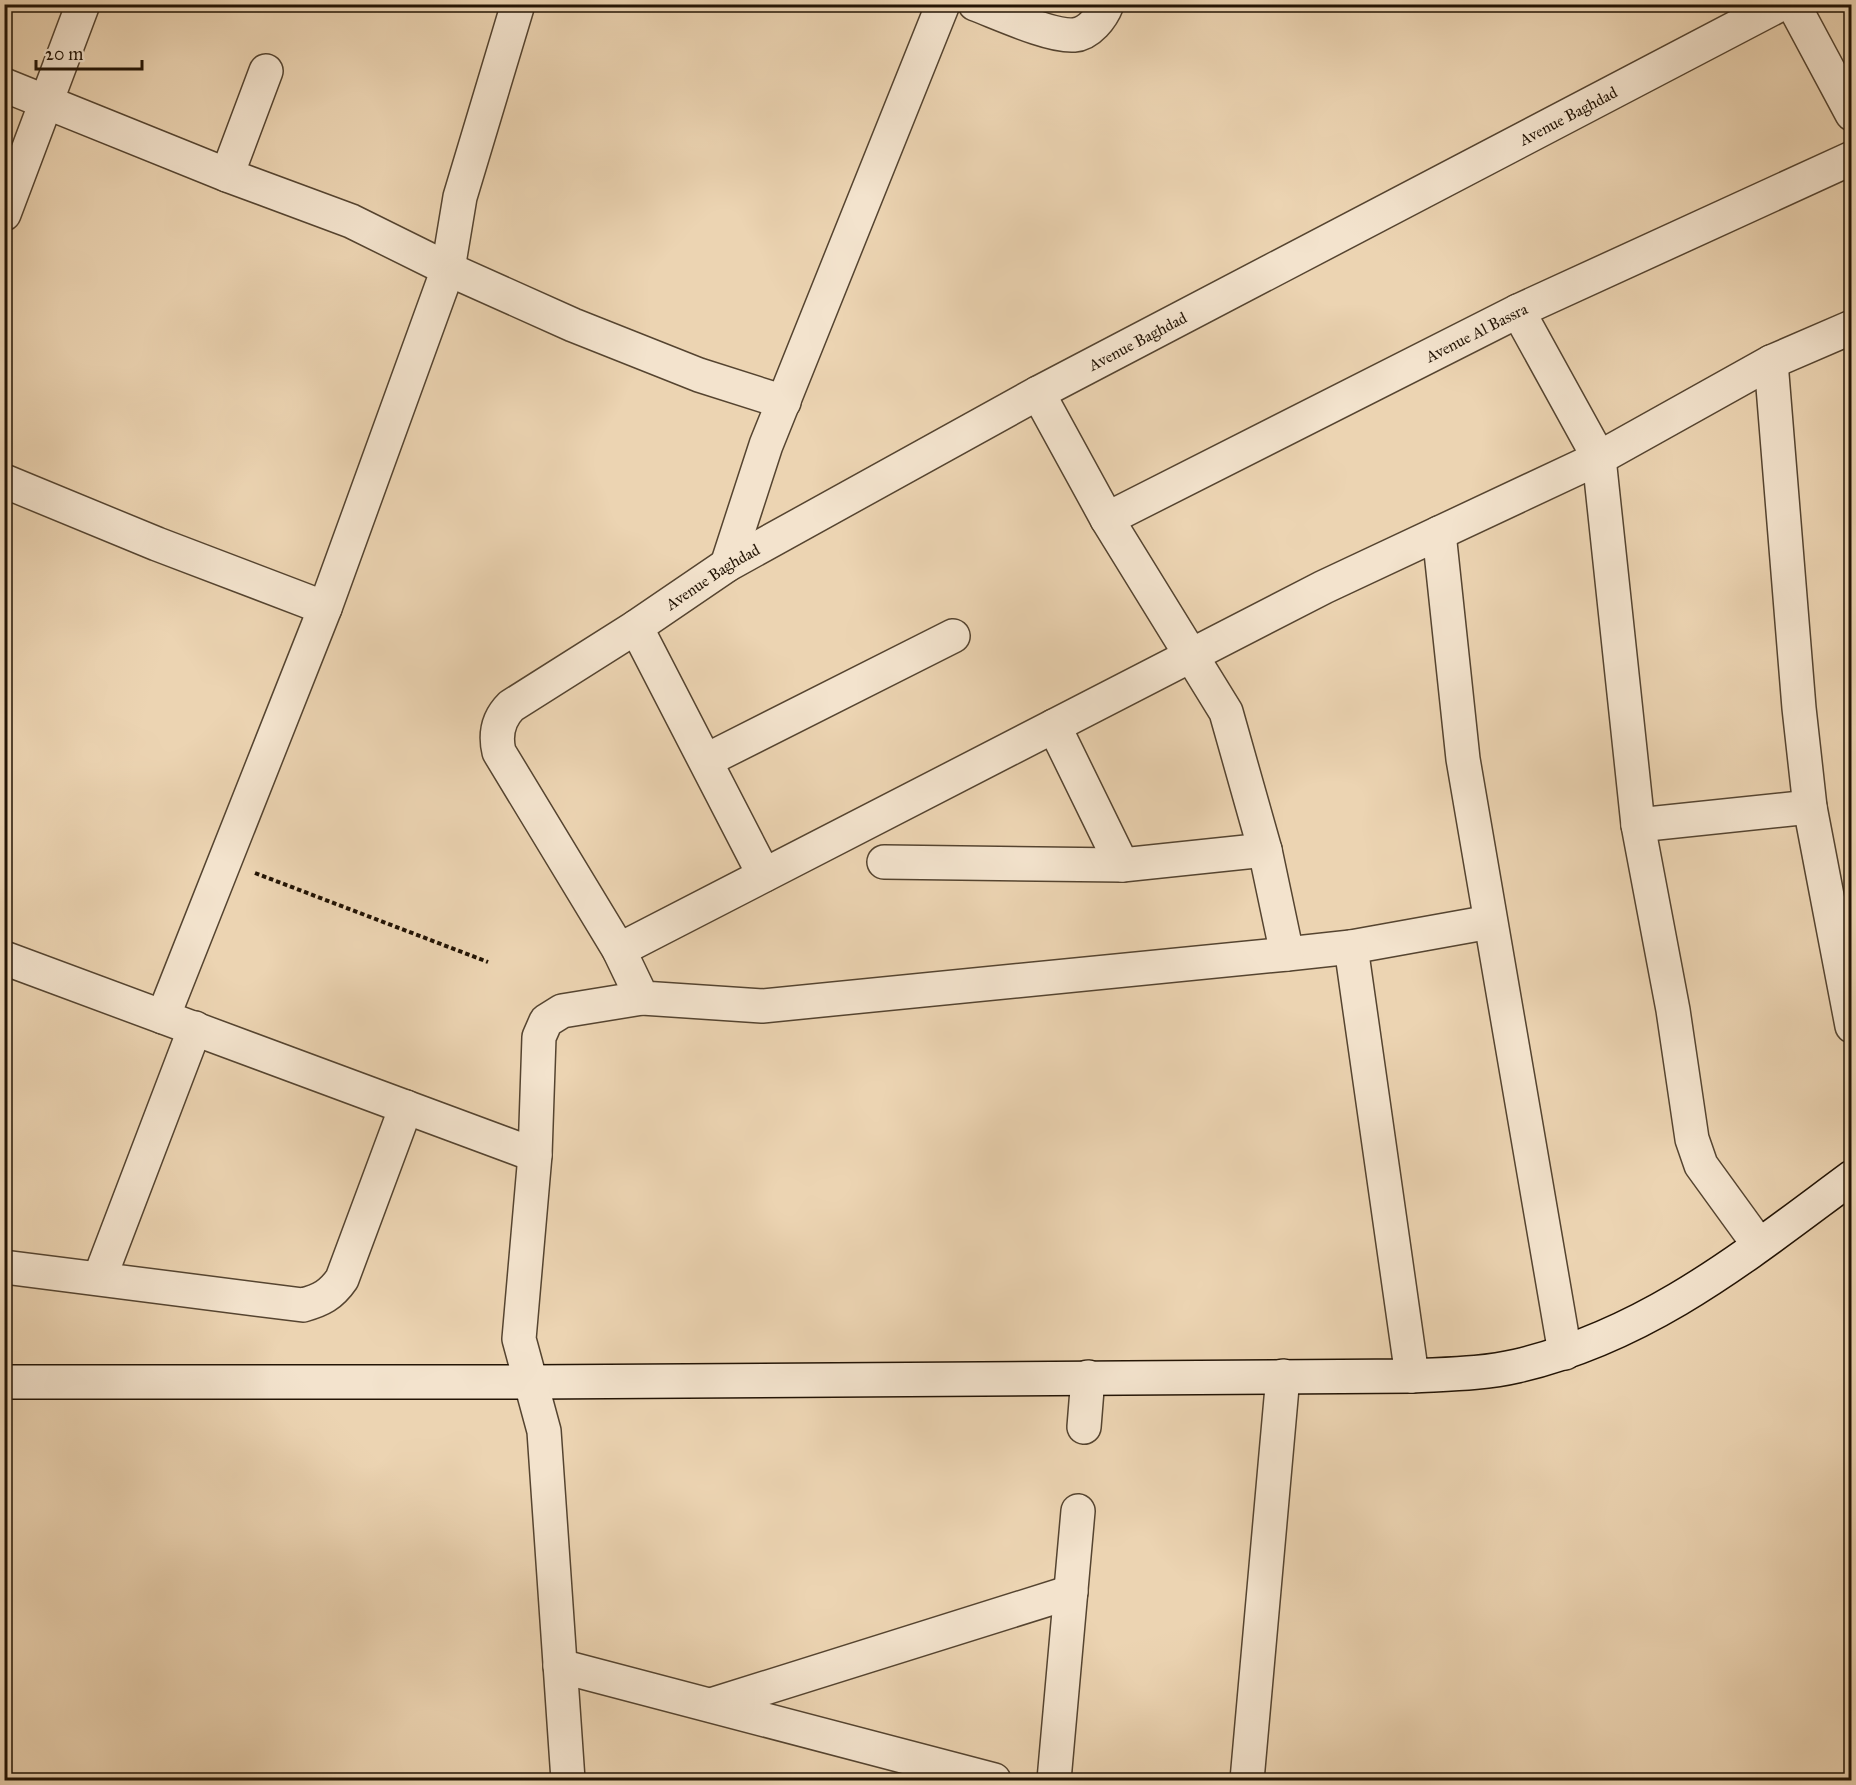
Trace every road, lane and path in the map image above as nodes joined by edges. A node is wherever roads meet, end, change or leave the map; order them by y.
1 (84, 4) edge
2 (518, 4) edge
3 (944, 4) edge
4 (975, 4) edge
5 (1107, 4) edge
6 (1781, 4) edge
7 (1793, 4) edge
8 (266, 71) dead end
9 (4, 85) edge
10 (46, 104) junction
11 (1851, 114) edge
12 (1851, 158) edge
13 (227, 175) junction
14 (4, 214) edge
15 (448, 269) junction
16 (1518, 311) junction
17 (1851, 327) edge
18 (1771, 362) junction
19 (1038, 393) junction
20 (784, 402) junction
21 (1599, 458) junction
22 (4, 481) edge
23 (1107, 519) junction
24 (1439, 533) junction
25 (727, 565) junction
26 (325, 608) junction
27 (636, 627) junction
28 (953, 636) dead end
29 (1192, 656) junction
30 (1054, 726) junction
31 (707, 760) junction
32 (1810, 807) junction
33 (1638, 825) junction
34 (1265, 850) junction
35 (224, 861) junction
36 (884, 862) dead end
37 (1122, 865) junction
38 (764, 875) junction
39 (1490, 922) junction
40 (1351, 947) junction
41 (619, 950) junction
42 (1287, 954) junction
43 (4, 958) edge
44 (488, 962) dead end
45 (642, 998) junction
46 (163, 1017) junction
47 (1851, 1026) edge
48 (195, 1028) junction
49 (406, 1107) junction
50 (535, 1155) junction
51 (1851, 1177) edge
52 (1759, 1245) junction
53 (4, 1267) edge
54 (100, 1277) junction
55 (1564, 1353) junction
56 (1283, 1376) junction
57 (1412, 1376) junction
58 (1088, 1377) junction
59 (4, 1382) edge
60 (530, 1382) junction
61 (1084, 1427) dead end
62 (1078, 1511) dead end
63 (1071, 1592) junction
64 (560, 1666) junction
65 (711, 1706) junction
66 (568, 1780) edge
67 (994, 1780) edge
68 (1054, 1780) edge
69 (1248, 1780) edge

1 - 10 street
2 - 15 street
3 - 20 street
4 - 5 street
6 - 19 street, Avenue Baghdad
7 - 11 street
8 - 13 street
9 - 10 street
10 - 13 street
10 - 14 street
12 - 16 street, Avenue Al Bassra
13 - 15 street
15 - 20 street
15 - 26 street
16 - 21 street
16 - 23 street, Avenue Al Bassra
17 - 18 street
18 - 21 street
18 - 32 street
19 - 23 street
19 - 25 street, Avenue Baghdad
20 - 25 street
21 - 24 street
21 - 33 street
22 - 26 street
23 - 29 street
24 - 29 street
24 - 39 street
25 - 27 street, Avenue Baghdad
26 - 35 street
27 - 31 street
27 - 41 street, Avenue Baghdad
28 - 31 street
29 - 30 street
29 - 34 street
30 - 37 street
30 - 38 street
31 - 38 street
32 - 33 street
32 - 47 street
33 - 52 street
34 - 37 street
34 - 42 street
35 - 44 path
35 - 46 street
36 - 37 street
38 - 41 street
39 - 40 street
39 - 55 street
40 - 42 street
40 - 57 street
41 - 45 street
42 - 45 street
43 - 46 street
45 - 50 street
46 - 48 street
48 - 49 street
48 - 54 street
49 - 50 street
49 - 54 street
50 - 60 street
51 - 52 street
52 - 55 street
53 - 54 street
55 - 57 street
56 - 57 street
56 - 58 street
56 - 69 street
58 - 60 street
58 - 61 street
59 - 60 street
60 - 64 street
62 - 63 street
63 - 65 street
63 - 68 street
64 - 65 street
64 - 66 street
65 - 67 street

